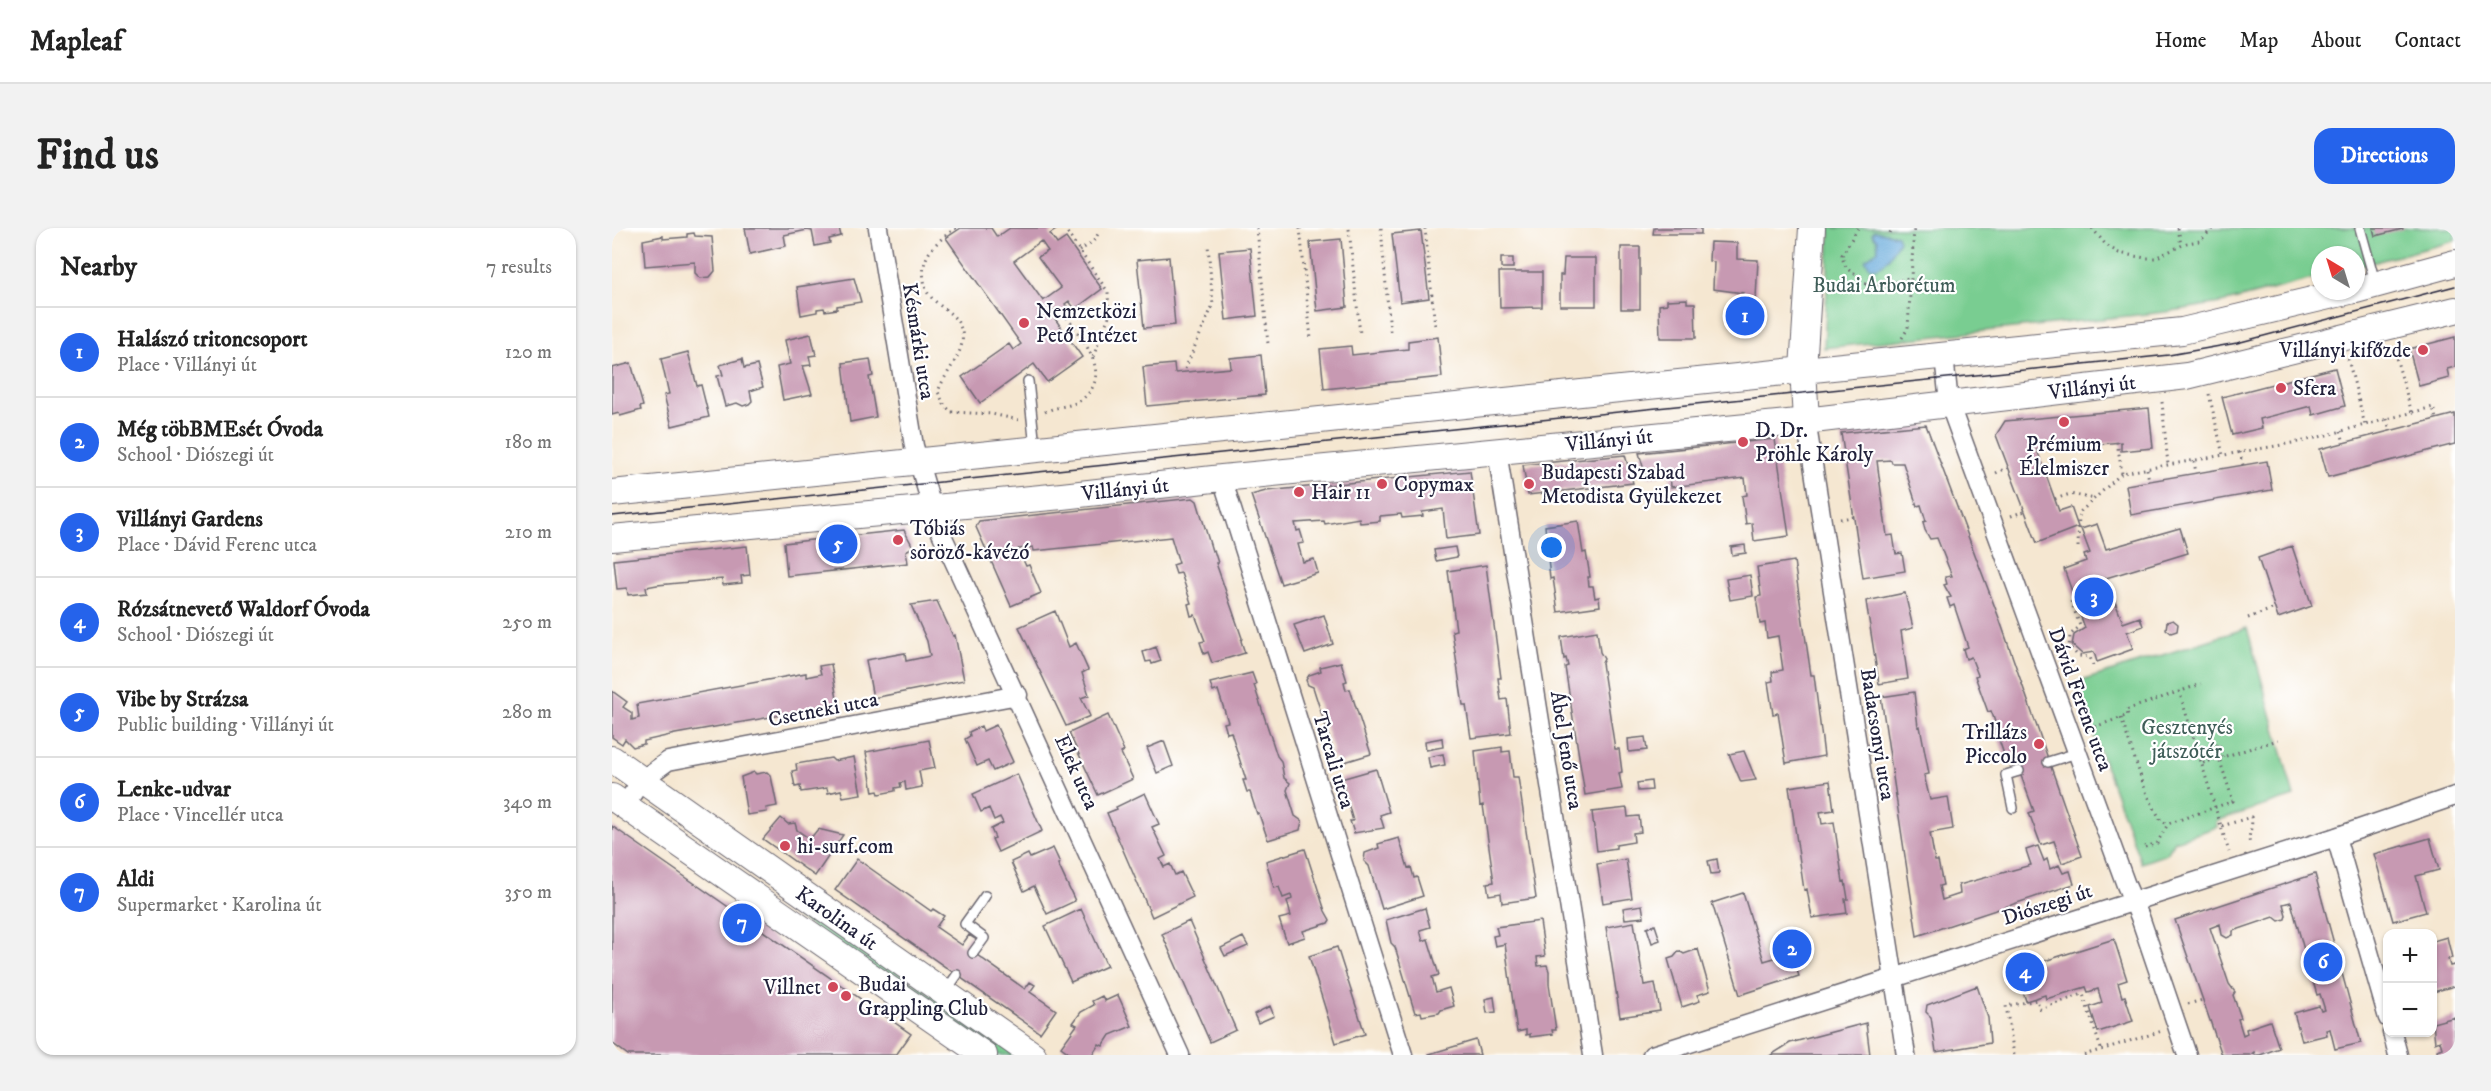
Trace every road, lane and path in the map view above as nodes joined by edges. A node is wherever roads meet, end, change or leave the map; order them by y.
1 (878, 228) edge
2 (956, 228) edge
3 (1064, 228) edge
4 (1257, 228) edge
5 (1300, 228) edge
6 (1381, 228) edge
7 (1425, 228) edge
8 (1812, 228) edge
9 (1858, 228) edge
10 (1892, 228) edge
11 (1914, 228) edge
12 (2092, 228) edge
13 (2178, 228) edge
14 (2213, 228) edge
15 (2360, 228) edge
16 (1349, 229) edge
17 (1100, 231) dead end
18 (1890, 233) dead end
19 (1208, 245) dead end
20 (2181, 245) junction
21 (1079, 251) junction
22 (2455, 263) edge
23 (1911, 277) junction
24 (2366, 287) edge
25 (2312, 300) edge
26 (2455, 310) edge
27 (1064, 313) dead end
28 (1435, 326) dead end
29 (1390, 331) dead end
30 (1360, 334) dead end
31 (1311, 339) dead end
32 (1901, 340) dead end
33 (1268, 344) dead end
34 (2393, 347) dead end
35 (1944, 356) junction
36 (1093, 357) junction
37 (2348, 359) dead end
38 (1185, 369) dead end
39 (1803, 369) junction
40 (1028, 381) dead end
41 (2209, 394) dead end
42 (2162, 402) dead end
43 (1949, 403) junction
44 (2412, 413) junction
45 (1032, 418) junction
46 (2387, 419) junction
47 (2436, 419) dead end
48 (1806, 420) junction
49 (2365, 425) junction
50 (2341, 431) junction
51 (2390, 431) dead end
52 (2117, 442) dead end
53 (2343, 443) dead end
54 (1035, 450) junction
55 (1497, 451) junction
56 (2240, 452) junction
57 (2223, 455) junction
58 (917, 460) junction
59 (1845, 460) dead end
60 (2194, 461) junction
61 (1829, 462) dead end
62 (2168, 465) junction
63 (2243, 465) dead end
64 (2009, 467) dead end
65 (2147, 469) junction
66 (1996, 473) dead end
67 (2122, 473) junction
68 (2196, 473) dead end
69 (1221, 478) junction
70 (2149, 481) dead end
71 (614, 490) edge
72 (2055, 499) dead end
73 (2095, 499) junction
74 (932, 508) junction
75 (2025, 511) dead end
76 (2011, 516) dead end
77 (1853, 517) dead end
78 (1838, 519) dead end
79 (612, 538) edge
80 (2078, 547) dead end
81 (2071, 600) dead end
82 (2275, 608) dead end
83 (2248, 618) dead end
84 (2071, 646) junction
85 (2060, 650) dead end
86 (2094, 669) dead end
87 (2201, 684) dead end
88 (2179, 692) junction
89 (1018, 696) junction
90 (2121, 718) junction
91 (2090, 729) dead end
92 (2278, 740) dead end
93 (2199, 751) junction
94 (2077, 753) junction
95 (2221, 757) junction
96 (612, 759) edge
97 (2048, 762) dead end
98 (2203, 763) junction
99 (2019, 771) dead end
100 (642, 780) junction
101 (2455, 796) edge
102 (618, 801) edge
103 (2013, 808) dead end
104 (2216, 808) junction
105 (2168, 824) junction
106 (2222, 826) junction
107 (2336, 837) junction
108 (2250, 845) dead end
109 (2145, 848) dead end
110 (2229, 852) dead end
111 (985, 896) dead end
112 (2133, 900) junction
113 (973, 953) dead end
114 (1894, 978) junction
115 (2203, 1000) dead end
116 (2383, 1001) edge
117 (2188, 1004) dead end
118 (2178, 1026) junction
119 (2393, 1037) edge
120 (2101, 1050) junction
121 (984, 1055) edge
122 (1033, 1055) edge
123 (1180, 1055) edge
124 (1403, 1055) edge
125 (1593, 1055) edge
126 (1652, 1055) edge
127 (1905, 1055) edge
128 (2013, 1055) edge
129 (2084, 1055) edge
130 (2187, 1055) edge
131 (2398, 1055) edge

1 - 58 street, Késmárki utca
2 - 45 path
3 - 21 path
4 - 33 path
5 - 31 path
6 - 29 path
7 - 28 path
8 - 39 street
9 - 23 path
10 - 18 path
11 - 23 path
12 - 20 path
13 - 20 path
14 - 20 path
15 - 24 lane
16 - 30 path
17 - 21 path
19 - 38 path
21 - 36 path
22 - 24 street
23 - 32 path
25 - 35 street
26 - 43 street, Villányi út
27 - 36 path
34 - 44 path
35 - 39 street
35 - 43 street, Dávid Ferenc utca
36 - 45 path
37 - 49 path
39 - 48 street
39 - 54 street
40 - 45 lane
41 - 57 path
42 - 62 path
43 - 48 street, Villányi út
43 - 94 street, Dávid Ferenc utca
44 - 46 path
44 - 47 path
45 - 54 lane
46 - 49 path
46 - 51 path
48 - 55 street, Villányi út
48 - 114 street, Badacsonyi utca
49 - 50 path
50 - 53 path
50 - 56 path
52 - 67 path
54 - 58 street
55 - 69 street, Villányi út
55 - 125 street, Ábel Jenő utca
56 - 57 path
56 - 63 path
57 - 60 path
58 - 71 street
58 - 74 street, Késmárki utca
59 - 61 path
60 - 62 path
60 - 68 path
62 - 65 path
64 - 66 path
65 - 67 path
65 - 70 path
67 - 73 path
69 - 74 street, Villányi út
69 - 124 street, Tarcali utca
72 - 73 path
73 - 80 path
74 - 79 street, Villányi út
74 - 89 street, Elek utca
75 - 76 path
77 - 78 path
81 - 84 path
82 - 83 path
84 - 85 path
84 - 86 path
87 - 88 path
88 - 90 path
88 - 93 path
89 - 100 street, Csetneki utca
89 - 123 street, Elek utca
90 - 91 path
90 - 105 path
92 - 95 path
93 - 95 path
93 - 98 path
94 - 97 lane
94 - 112 street, Dávid Ferenc utca
95 - 98 path
95 - 104 path
96 - 100 street, Karolina út
98 - 104 path
99 - 103 lane
100 - 102 street, Karolina út
100 - 122 street, Karolina út
101 - 107 street, Diószegi út
102 - 121 street, Karolina út
104 - 105 path
104 - 106 path
105 - 109 path
106 - 108 path
106 - 110 path
107 - 112 street, Diószegi út
107 - 116 street
111 - 113 lane
112 - 114 street, Diószegi út
112 - 118 street, Dávid Ferenc utca
114 - 126 street, Diószegi út
114 - 127 street, Badacsonyi utca
115 - 117 path
118 - 120 path
118 - 130 street, Dávid Ferenc utca
119 - 131 street
120 - 128 path
120 - 129 path

